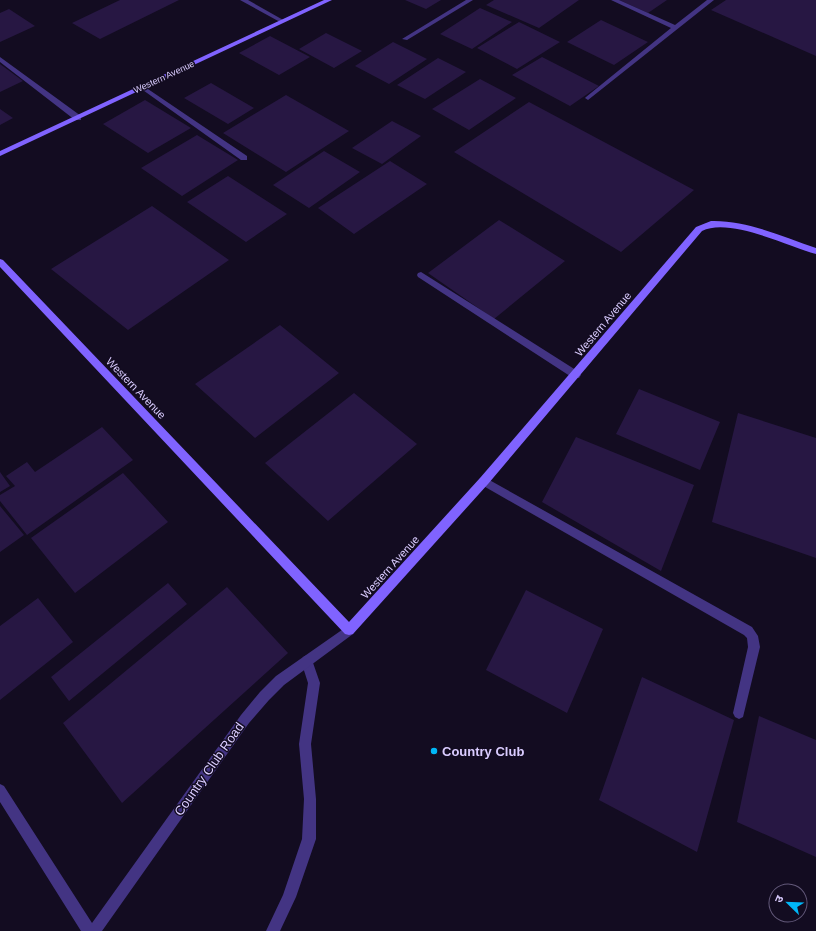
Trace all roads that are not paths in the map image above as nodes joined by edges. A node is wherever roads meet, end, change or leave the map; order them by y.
1 (242, 0) edge
2 (329, 0) edge
3 (470, 0) edge
4 (614, 0) edge
5 (711, 0) edge
6 (282, 21) junction
7 (676, 28) junction
8 (405, 39) dead end
9 (0, 59) edge
10 (142, 87) junction
11 (588, 98) dead end
12 (78, 118) junction
13 (0, 154) edge
14 (244, 158) dead end
15 (816, 251) edge
16 (0, 262) edge
17 (421, 275) dead end
18 (576, 375) junction
19 (484, 481) junction
20 (349, 630) junction
21 (307, 661) junction
22 (739, 713) dead end
23 (0, 790) edge
24 (89, 931) edge
25 (94, 931) edge
26 (273, 931) edge

1 - 6 street
2 - 6 street, Western Avenue
3 - 8 street
4 - 7 street
5 - 7 street
6 - 10 street, Western Avenue
7 - 11 street
9 - 12 street
10 - 12 street, Western Avenue
10 - 14 street
12 - 13 street, Western Avenue
15 - 18 street, Western Avenue
16 - 20 street, Western Avenue
17 - 18 street
18 - 19 street, Western Avenue
19 - 20 street, Western Avenue
19 - 22 street
20 - 21 street, Country Club Road
21 - 25 street, Country Club Road
21 - 26 street
23 - 24 street

